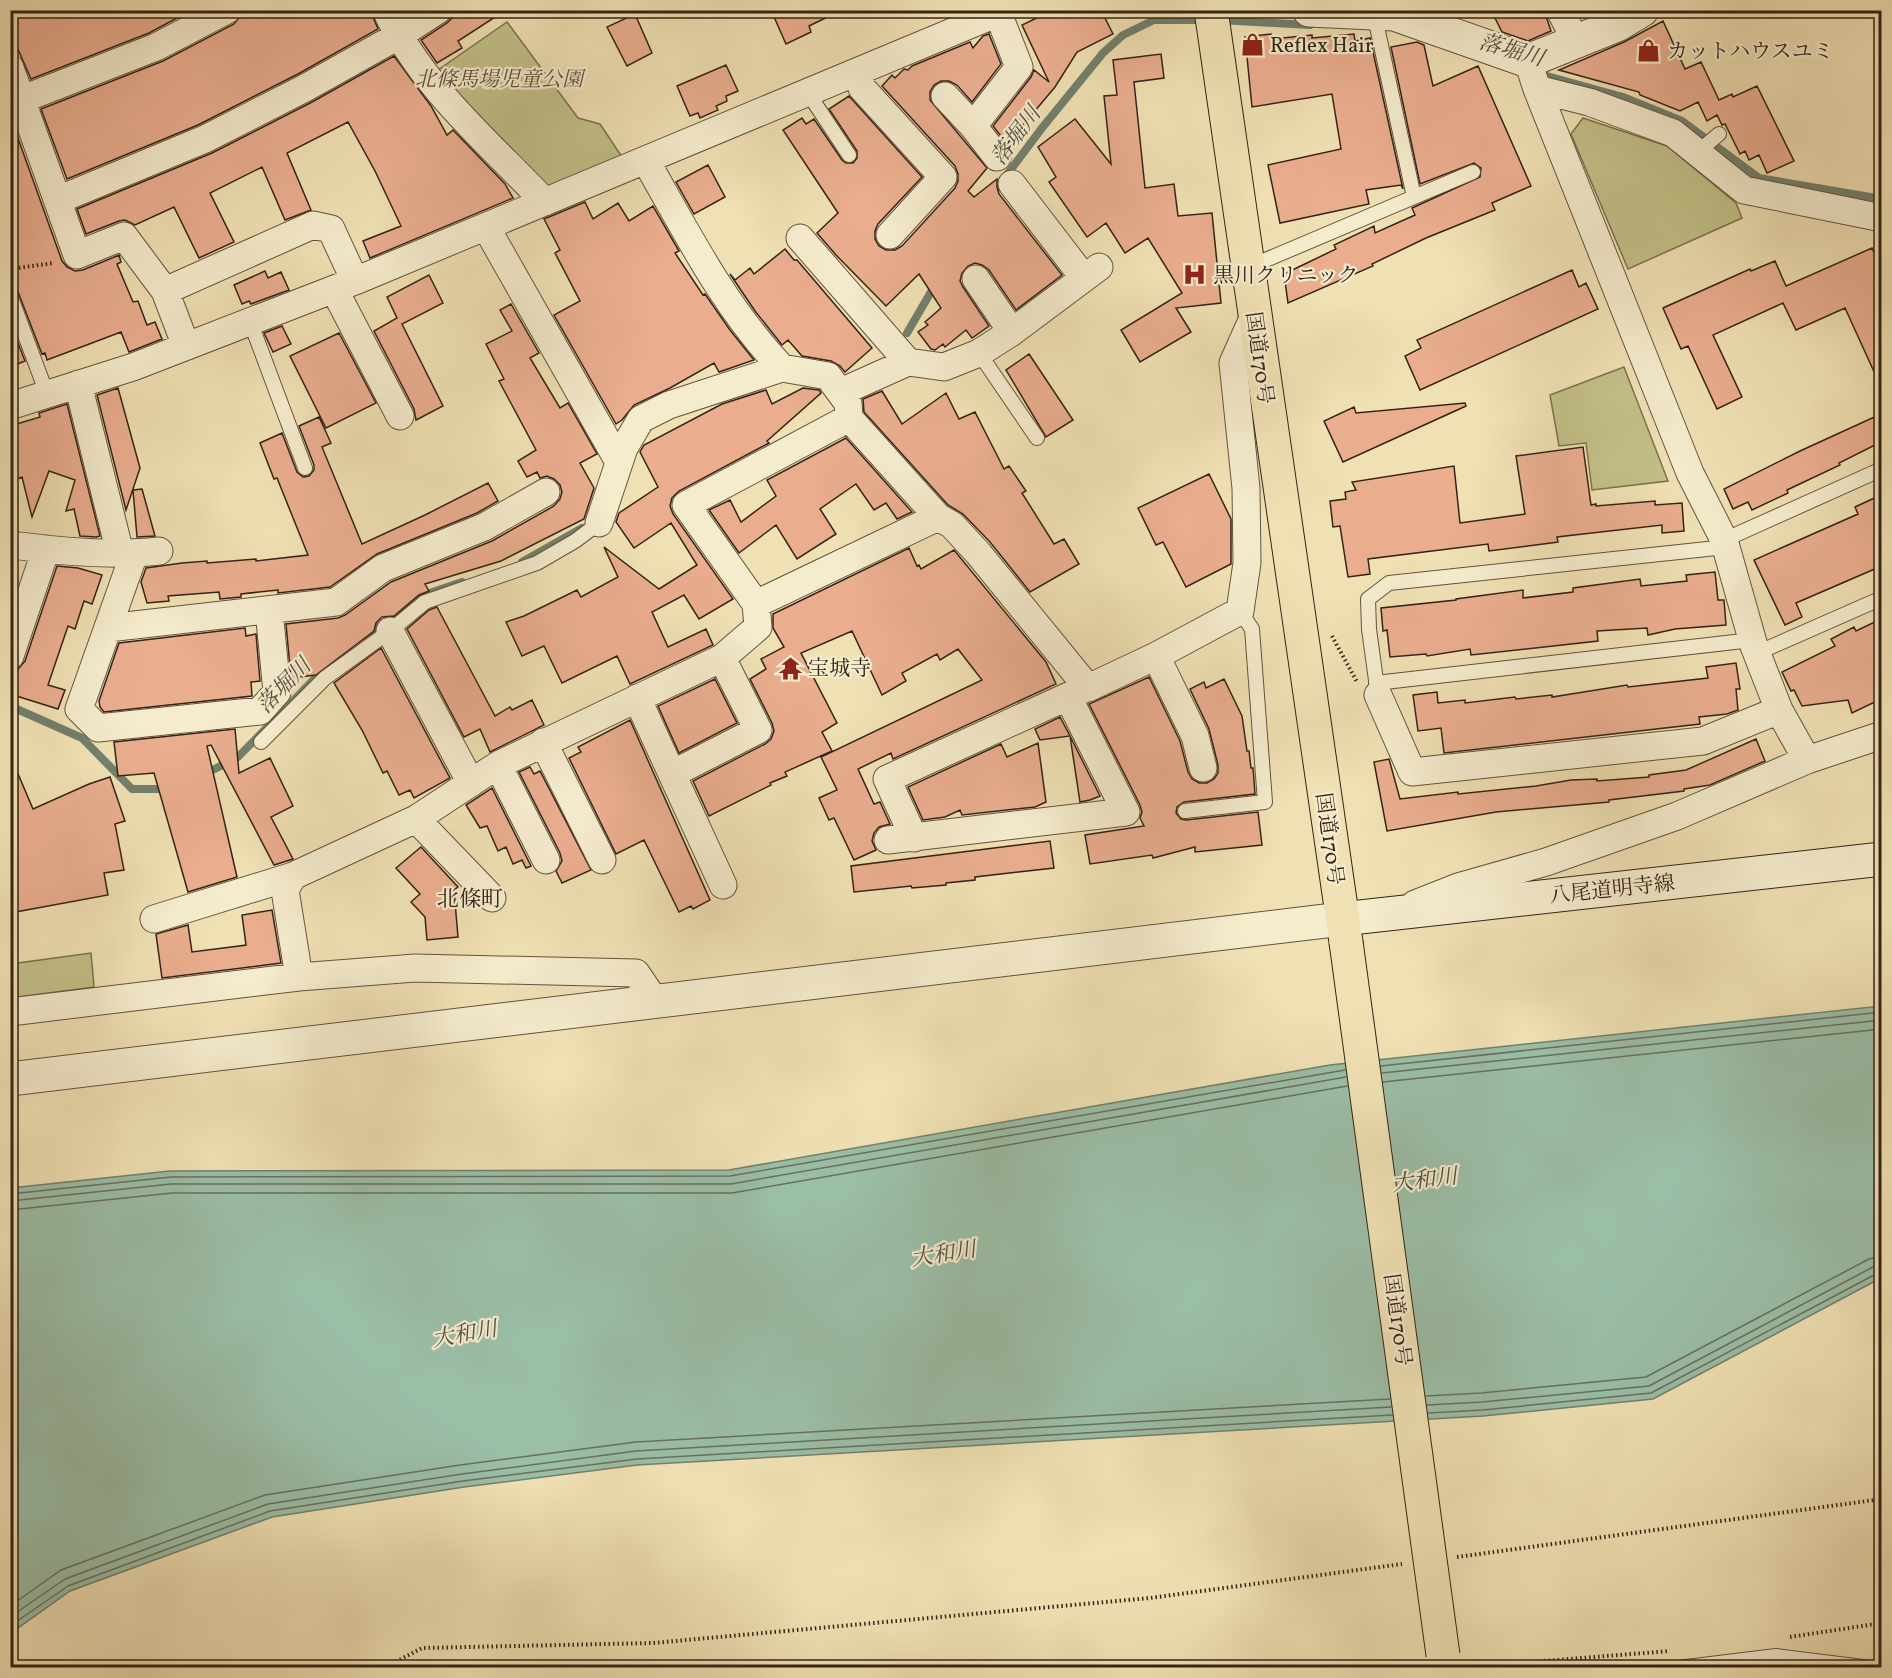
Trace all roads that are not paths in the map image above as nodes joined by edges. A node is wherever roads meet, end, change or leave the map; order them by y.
1 (226, 10) edge
2 (386, 10) edge
3 (438, 10) edge
4 (1309, 10) edge
5 (1560, 10) edge
6 (1642, 10) edge
7 (1001, 12) edge
8 (1212, 18) edge
9 (1375, 18) junction
10 (398, 36) junction
11 (1576, 42) junction
12 (10, 68) edge
13 (857, 73) junction
14 (1533, 76) junction
15 (808, 93) junction
16 (945, 96) dead end
17 (22, 99) junction
18 (973, 126) junction
19 (1719, 134) dead end
20 (1702, 149) junction
21 (849, 154) dead end
22 (997, 157) dead end
23 (646, 161) junction
24 (1473, 172) dead end
25 (1012, 184) dead end
26 (1414, 197) junction
27 (58, 201) junction
28 (545, 202) junction
29 (1881, 218) edge
30 (486, 227) junction
31 (890, 235) dead end
32 (800, 238) dead end
33 (1247, 268) junction
34 (976, 279) dead end
35 (344, 285) junction
36 (165, 291) junction
37 (10, 295) edge
38 (1254, 316) junction
39 (250, 321) junction
40 (1012, 332) junction
41 (186, 346) junction
42 (979, 353) junction
43 (909, 362) junction
44 (782, 368) junction
45 (78, 384) junction
46 (841, 392) junction
47 (47, 394) junction
48 (10, 406) edge
49 (400, 416) dead end
50 (849, 418) junction
51 (1037, 438) dead end
52 (619, 462) junction
53 (305, 468) dead end
54 (1881, 469) edge
55 (546, 492) dead end
56 (938, 517) junction
57 (599, 523) joint
58 (1725, 544) junction
59 (138, 553) junction
60 (1881, 598) edge
61 (756, 604) junction
62 (269, 610) junction
63 (1240, 611) junction
64 (108, 628) junction
65 (390, 631) junction
66 (1755, 647) junction
67 (10, 656) edge
68 (1156, 656) junction
69 (722, 658) junction
70 (1377, 689) junction
71 (1078, 692) junction
72 (637, 698) junction
73 (1779, 710) junction
74 (1881, 735) edge
75 (261, 742) dead end
76 (543, 742) junction
77 (1807, 760) junction
78 (498, 765) junction
79 (1203, 768) dead end
80 (672, 774) junction
81 (471, 783) junction
82 (1185, 811) dead end
83 (416, 819) junction
84 (1881, 859) edge
85 (546, 860) dead end
86 (602, 860) dead end
87 (293, 876) junction
88 (723, 885) dead end
89 (492, 898) dead end
90 (1393, 913) junction
91 (154, 919) dead end
92 (1344, 930) junction
93 (299, 977) junction
94 (655, 1001) junction
95 (10, 1012) edge
96 (10, 1079) edge
97 (1444, 1661) edge
98 (1678, 1668) edge
99 (1871, 1668) edge

1 - 17 street
2 - 10 street
3 - 10 street
4 - 9 street
5 - 11 street
6 - 11 street
7 - 13 street
7 - 18 street
8 - 33 highway, 国道170号
9 - 14 street
9 - 26 lane
10 - 27 street
10 - 28 street
11 - 14 street
12 - 17 street
13 - 15 street
13 - 31 street
14 - 20 street
14 - 58 street
15 - 21 lane
15 - 23 street
16 - 18 street
17 - 27 street
18 - 22 street
19 - 20 lane
20 - 29 street
23 - 28 street
23 - 44 street
24 - 26 lane
25 - 40 street
26 - 33 lane
27 - 36 street
28 - 30 street
30 - 35 street
30 - 52 street
32 - 43 street
33 - 38 highway, 国道170号
34 - 40 street
35 - 36 street
35 - 39 street
35 - 49 street
36 - 41 street
37 - 47 lane
38 - 63 street
38 - 92 highway, 国道170号
39 - 41 street
39 - 53 lane
40 - 42 street
41 - 45 street
42 - 43 street
42 - 51 lane
43 - 46 street
44 - 46 street
44 - 52 street
45 - 47 street
45 - 59 street
46 - 50 street
47 - 48 street
50 - 56 street
50 - 61 street
52 - 57 street
54 - 58 lane
55 - 62 street
56 - 61 street
56 - 71 street
57 - 65 lane
58 - 66 street
58 - 70 lane
59 - 64 street
59 - 67 street
60 - 66 lane
61 - 69 street
62 - 64 street
62 - 64 street
63 - 68 street
63 - 82 lane
65 - 75 lane
65 - 81 street
66 - 70 lane
66 - 73 street
68 - 71 street
68 - 79 street
69 - 72 street
69 - 80 street
70 - 73 street
71 - 71 street
72 - 76 street
72 - 80 street
73 - 77 street
74 - 77 street
76 - 78 street
76 - 86 street
77 - 90 street
78 - 81 street
78 - 85 street
80 - 88 street
81 - 83 street
83 - 87 street
83 - 89 street
84 - 90 street, 八尾道明寺線
87 - 91 street
87 - 93 street
90 - 92 street, 八尾道明寺線
92 - 94 street, 八尾道明寺線
92 - 97 highway, 国道170号, bridge
93 - 94 street
93 - 95 street
94 - 96 street, 八尾道明寺線
98 - 99 lane

